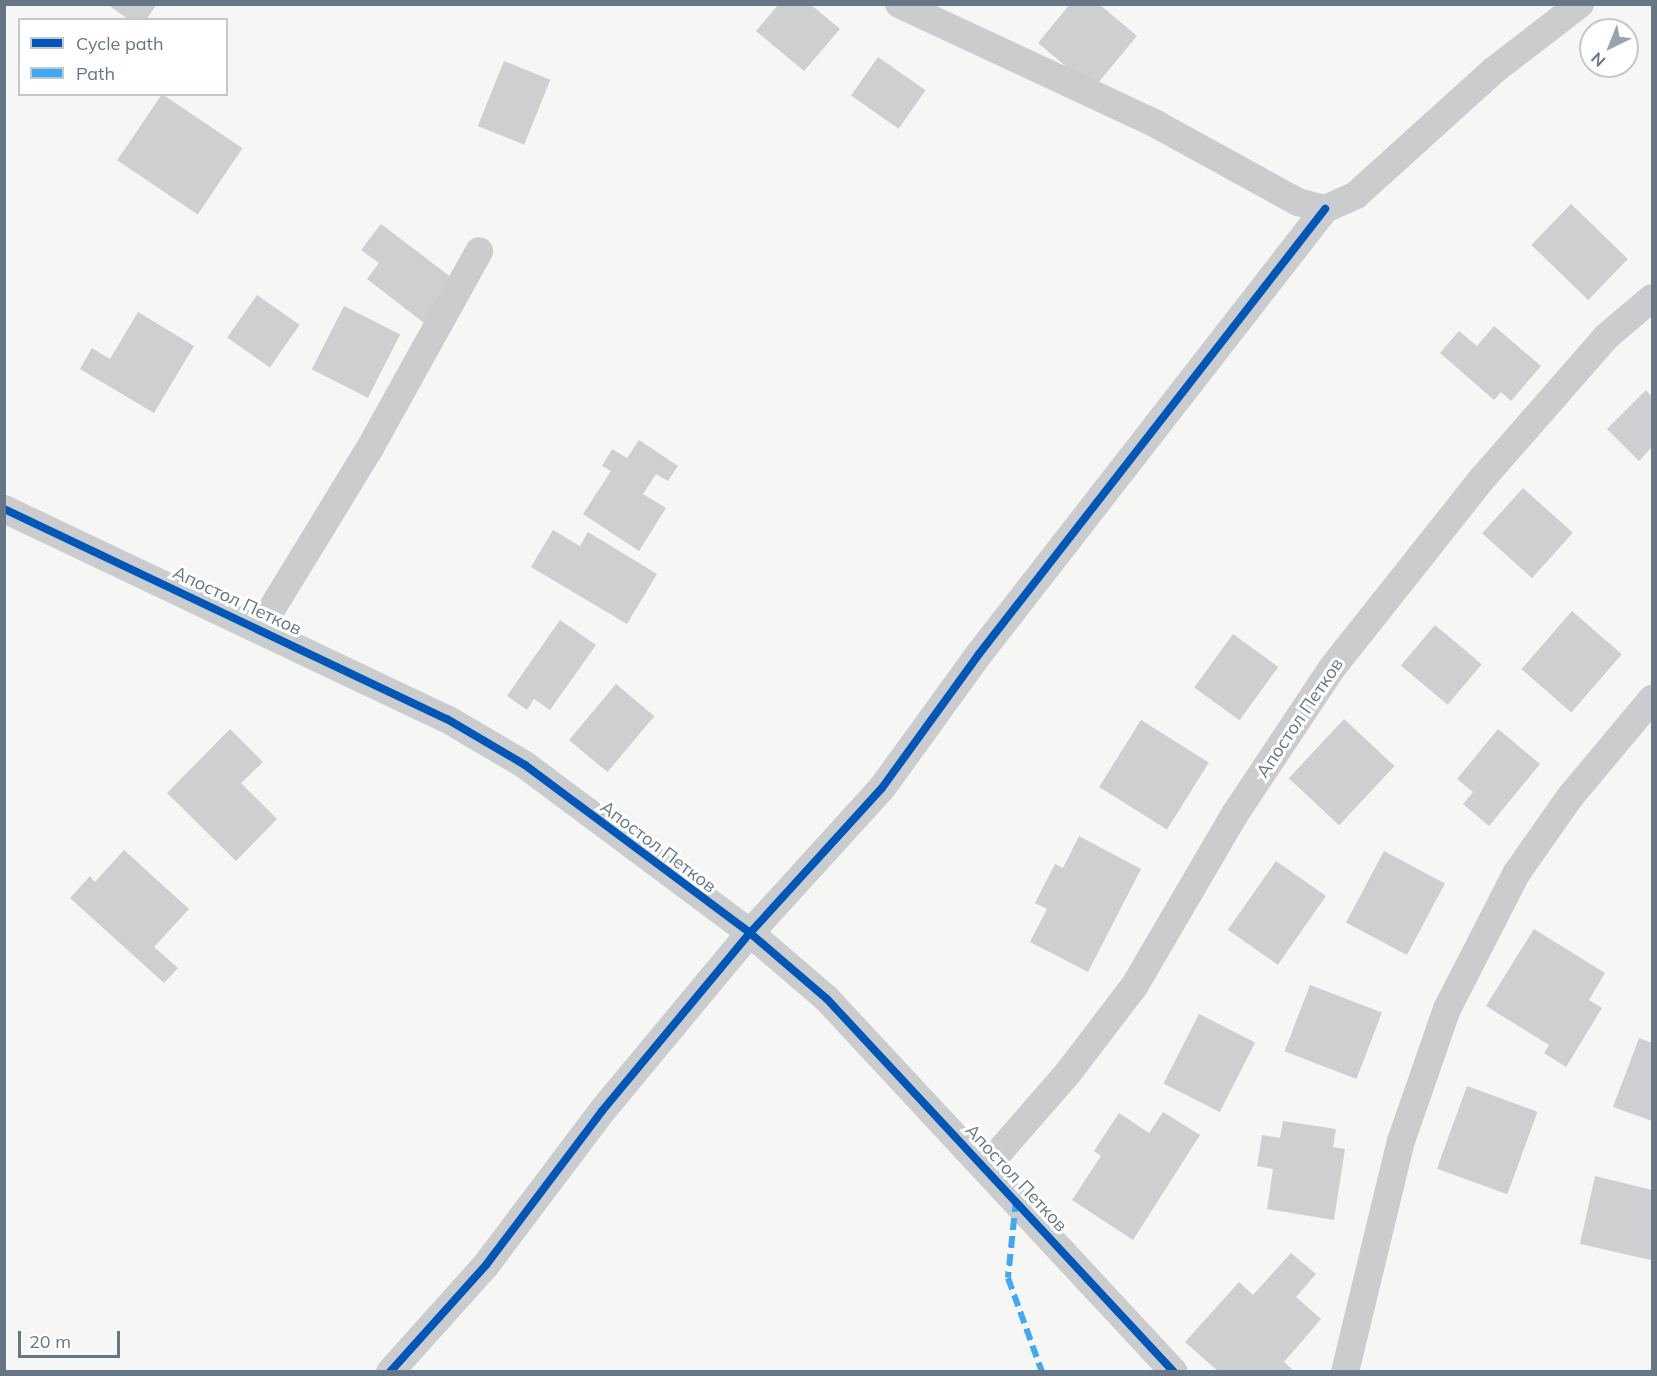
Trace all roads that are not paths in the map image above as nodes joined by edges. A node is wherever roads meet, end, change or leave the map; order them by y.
1 (899, 4) edge
2 (1580, 4) edge
3 (1326, 209) junction
4 (479, 251) dead end
5 (1653, 298) edge
6 (4, 509) edge
7 (260, 628) junction
8 (1653, 699) edge
9 (750, 933) junction
10 (986, 1167) junction
11 (390, 1371) edge
12 (1174, 1371) edge
13 (1344, 1371) edge

1 - 3 street
2 - 3 street
3 - 9 street
4 - 7 street
5 - 10 street, Апостол Петков
6 - 7 street, Апостол Петков
7 - 9 street, Апостол Петков
8 - 13 street
9 - 10 street, Апостол Петков
9 - 11 street
10 - 12 street, Апостол Петков

